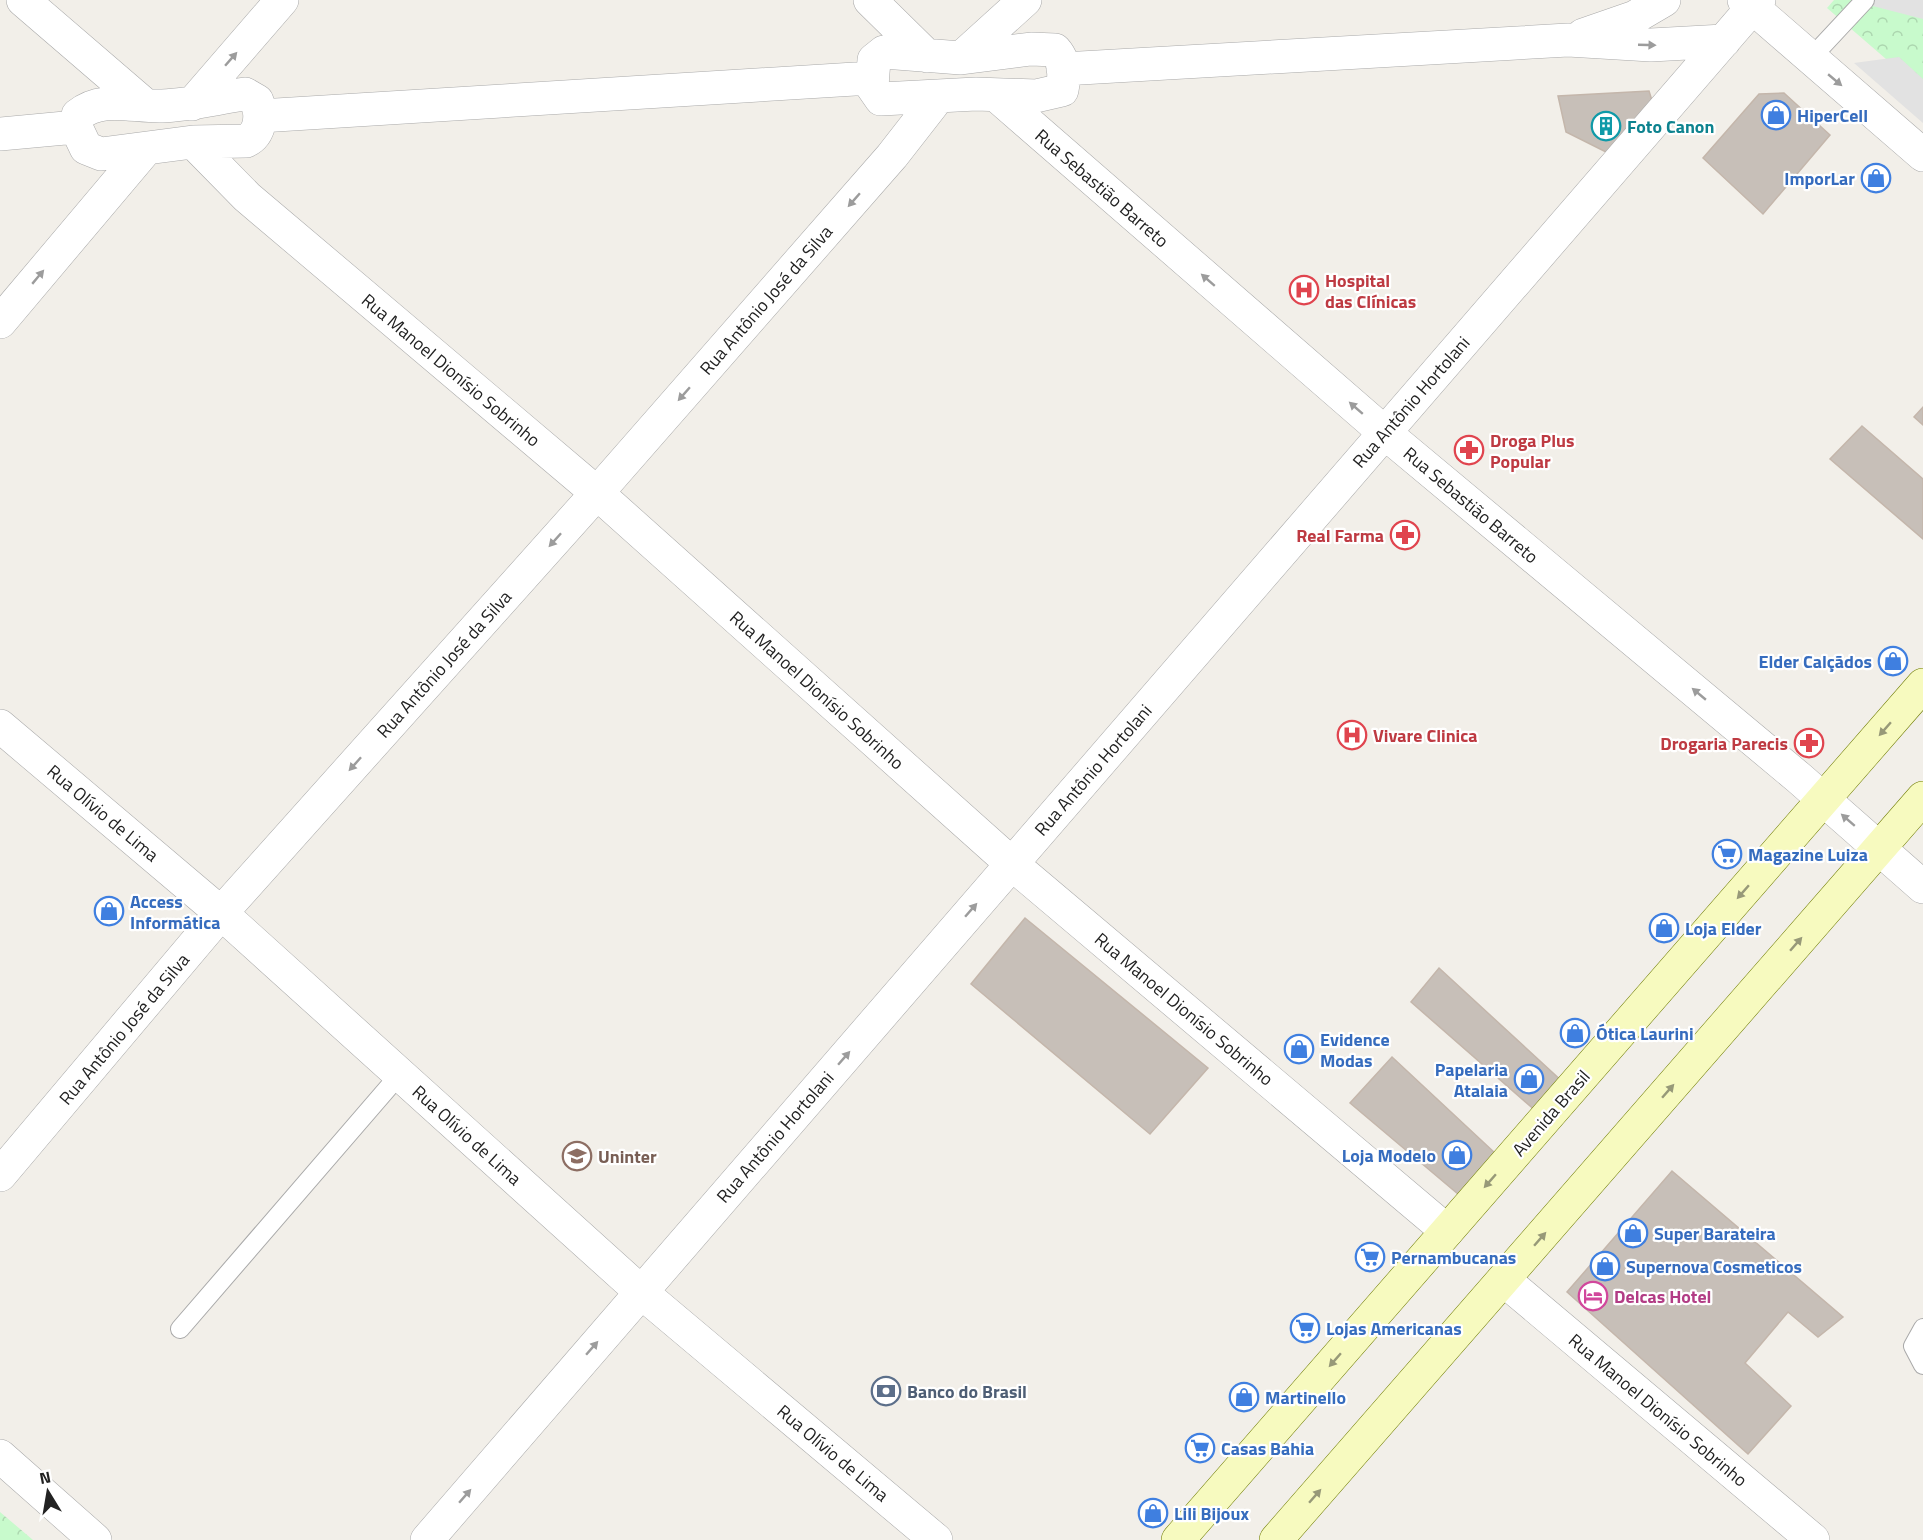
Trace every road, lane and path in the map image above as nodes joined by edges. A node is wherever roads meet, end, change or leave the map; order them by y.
1 (23, 0) edge
2 (282, 0) edge
3 (870, 0) edge
4 (1025, 0) edge
5 (1664, 0) edge
6 (1865, 0) edge
7 (1752, 2) edge
8 (1568, 40) junction
9 (1724, 41) junction
10 (927, 56) junction
11 (960, 58) junction
12 (1810, 59) junction
13 (1063, 69) junction
14 (879, 76) junction
15 (996, 95) junction
16 (938, 97) junction
17 (192, 104) junction
18 (145, 105) junction
19 (260, 116) junction
20 (76, 127) junction
21 (0, 134) edge
22 (193, 142) junction
23 (145, 150) junction
24 (1923, 154) edge
25 (0, 322) edge
26 (1385, 433) junction
27 (597, 493) junction
28 (1923, 685) edge
29 (0, 726) edge
30 (1923, 798) edge
31 (1824, 799) junction
32 (1880, 848) junction
33 (1012, 864) junction
34 (1923, 887) edge
35 (221, 913) junction
36 (400, 1074) junction
37 (0, 1175) edge
38 (1447, 1231) junction
39 (1504, 1280) junction
40 (641, 1292) junction
41 (1923, 1328) edge
42 (180, 1329) dead end
43 (1923, 1365) edge
44 (0, 1456) edge
45 (95, 1540) edge
46 (427, 1540) edge
47 (936, 1540) edge
48 (1178, 1540) edge
49 (1276, 1540) edge
50 (1813, 1540) edge

1 - 18 street
17 -> 2 street
3 - 10 street
4 - 11 street
5 - 8 street
6 - 12 lane
7 - 9 street, Rua Antônio Hortolani
7 - 12 street
8 -> 9 street
8 - 13 street
9 - 26 street, Rua Antônio Hortolani
10 - 11 street
10 - 14 street
11 - 13 street
12 -> 24 street
13 - 15 street
14 - 16 street
14 - 19 street
15 - 16 street
26 -> 15 street, Rua Sebastião Barreto
16 -> 27 street, Rua Antônio José da Silva
17 - 18 street
17 - 19 street
18 - 20 street
19 - 22 street
20 - 21 street
20 - 23 street
22 - 23 street
22 - 27 street, Rua Manoel Dionísio Sobrinho
25 -> 23 street
31 -> 26 street, Rua Sebastião Barreto
26 - 33 street, Rua Antônio Hortolani
27 - 33 street, Rua Manoel Dionísio Sobrinho
27 -> 35 street, Rua Antônio José da Silva
28 -> 31 main road, Avenida Brasil
29 - 35 street, Rua Olívio de Lima
30 - 32 main road
32 -> 31 street, Rua Sebastião Barreto
31 -> 38 main road, Avenida Brasil
32 - 34 street, Rua Sebastião Barreto
39 -> 32 main road
33 - 38 street, Rua Manoel Dionísio Sobrinho
40 -> 33 street, Rua Antônio Hortolani
35 - 36 street, Rua Olívio de Lima
35 - 37 street, Rua Antônio José da Silva
36 - 40 street, Rua Olívio de Lima
36 - 42 lane
38 -> 48 main road, Avenida Brasil
49 -> 39 main road
39 - 50 street, Rua Manoel Dionísio Sobrinho
46 -> 40 street, Rua Antônio Hortolani
40 - 47 street, Rua Olívio de Lima
41 - 43 lane
44 - 45 street

